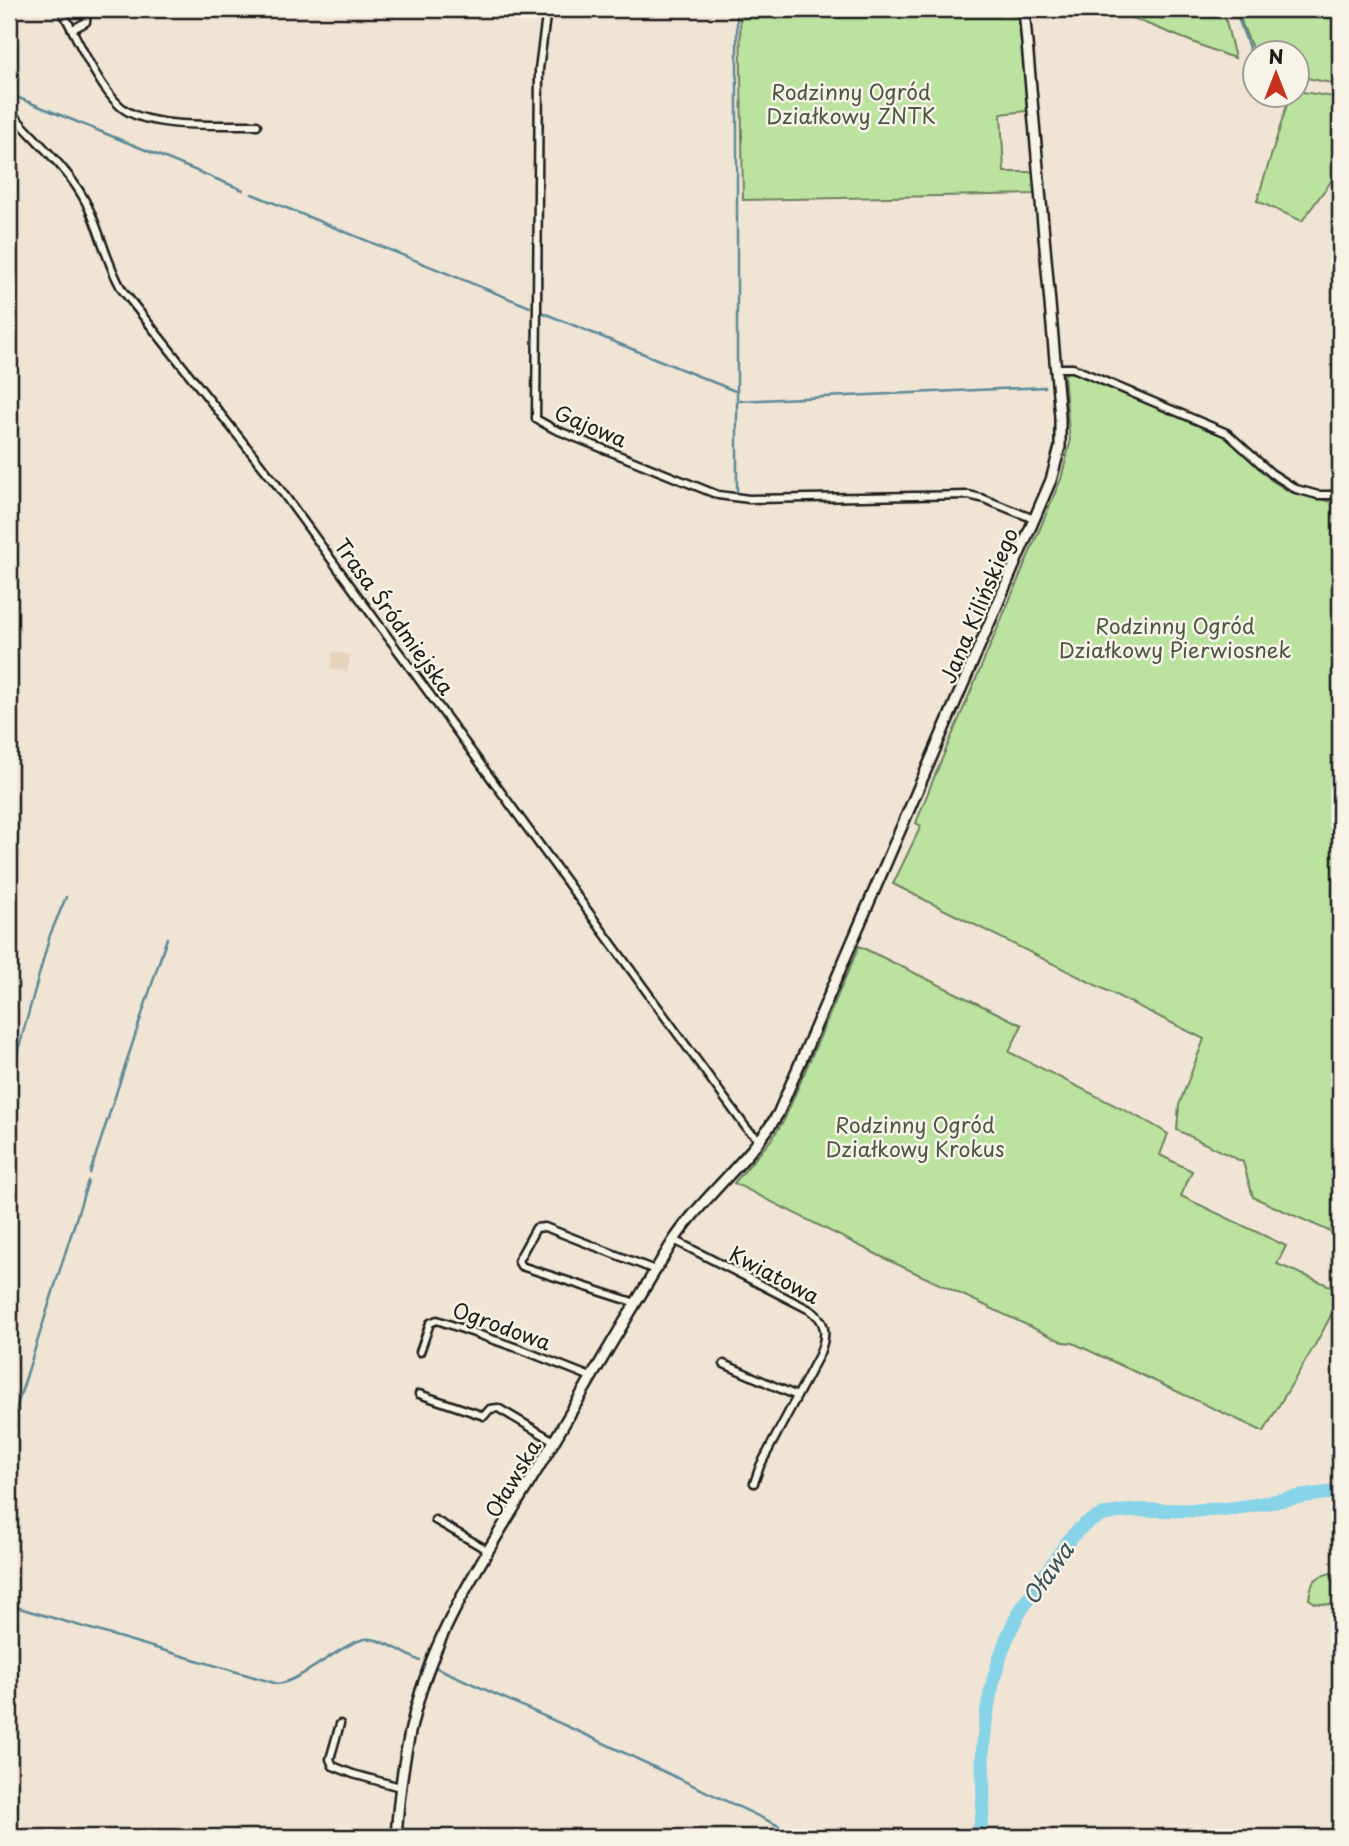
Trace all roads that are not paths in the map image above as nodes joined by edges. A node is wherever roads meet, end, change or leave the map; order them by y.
1 (61, 9) edge
2 (87, 9) edge
3 (547, 9) edge
4 (1024, 9) edge
5 (73, 29) junction
6 (9, 110) edge
7 (257, 125) dead end
8 (1055, 368) junction
9 (1340, 495) edge
10 (1034, 519) junction
11 (760, 1141) junction
12 (734, 1170) joint
13 (674, 1240) junction
14 (655, 1270) junction
15 (636, 1303) junction
16 (420, 1352) dead end
17 (724, 1363) dead end
18 (591, 1377) junction
19 (419, 1394) dead end
20 (797, 1396) junction
21 (554, 1441) junction
22 (754, 1483) dead end
23 (435, 1520) dead end
24 (489, 1551) junction
25 (340, 1724) dead end
26 (400, 1787) junction
27 (396, 1837) edge

1 - 5 street
2 - 5 street
3 - 10 street, Gajowa
4 - 8 street, Jana Kilińskiego
5 - 7 street
6 - 11 street, Trasa Śródmiejska
8 - 9 street
8 - 10 street, Jana Kilińskiego
10 - 11 street, Jana Kilińskiego
11 - 12 street, Jana Kilińskiego
12 - 13 street, Oławska
13 - 14 street, Oławska
13 - 20 street, Kwiatowa
14 - 15 street, Oławska
14 - 15 street
15 - 18 street, Oławska
16 - 18 street, Ogrodowa
17 - 20 street
18 - 21 street, Oławska
19 - 21 street
20 - 22 street, Kwiatowa
21 - 24 street, Oławska
23 - 24 street
24 - 26 street, Oławska
25 - 26 street
26 - 27 street, Oławska

